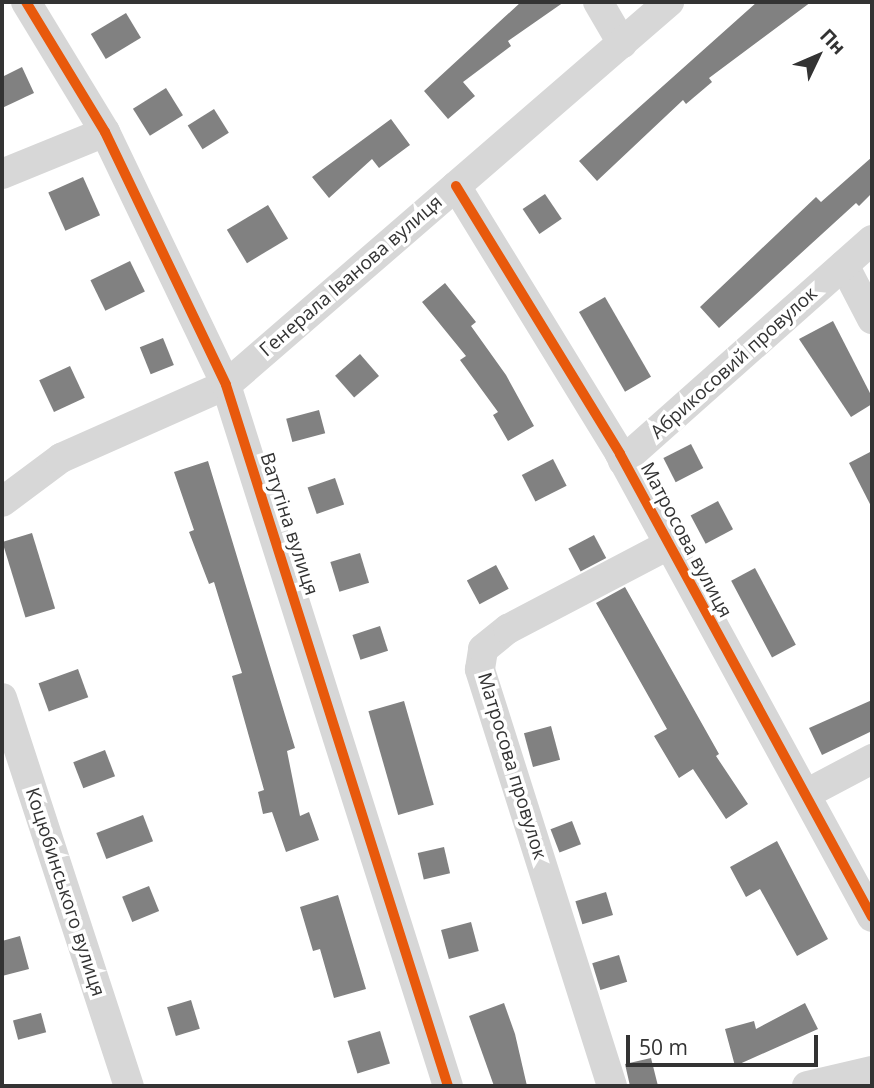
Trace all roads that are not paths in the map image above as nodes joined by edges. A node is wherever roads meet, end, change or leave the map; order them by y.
1 (26, 2) edge
2 (598, 2) edge
3 (669, 2) edge
4 (622, 43) junction
5 (105, 132) junction
6 (2, 174) edge
7 (456, 186) junction
8 (872, 240) edge
9 (844, 265) junction
10 (872, 319) edge
11 (226, 385) junction
12 (623, 461) junction
13 (2, 502) edge
14 (668, 545) junction
15 (2, 698) edge
16 (872, 759) edge
17 (806, 794) junction
18 (872, 917) edge
19 (872, 1071) edge
20 (129, 1086) edge
21 (447, 1086) edge
22 (612, 1086) edge
23 (807, 1086) edge

1 - 5 street, Ватутіна вулиця
2 - 4 street
3 - 4 street, Генерала Іванова вулиця
4 - 7 street, Генерала Іванова вулиця
5 - 6 street
5 - 11 street, Ватутіна вулиця
7 - 11 street, Генерала Іванова вулиця
7 - 12 street, Матросова вулиця
8 - 9 street, Абрикосовий провулок
9 - 10 street
9 - 12 street, Абрикосовий провулок
11 - 13 street, Генерала Іванова вулиця
11 - 21 street, Ватутіна вулиця
12 - 14 street, Матросова вулиця
14 - 17 street, Матросова вулиця
14 - 22 street, Матросова провулок
15 - 20 street, Коцюбинського вулиця
16 - 17 street
17 - 18 street, Матросова вулиця
19 - 23 street

